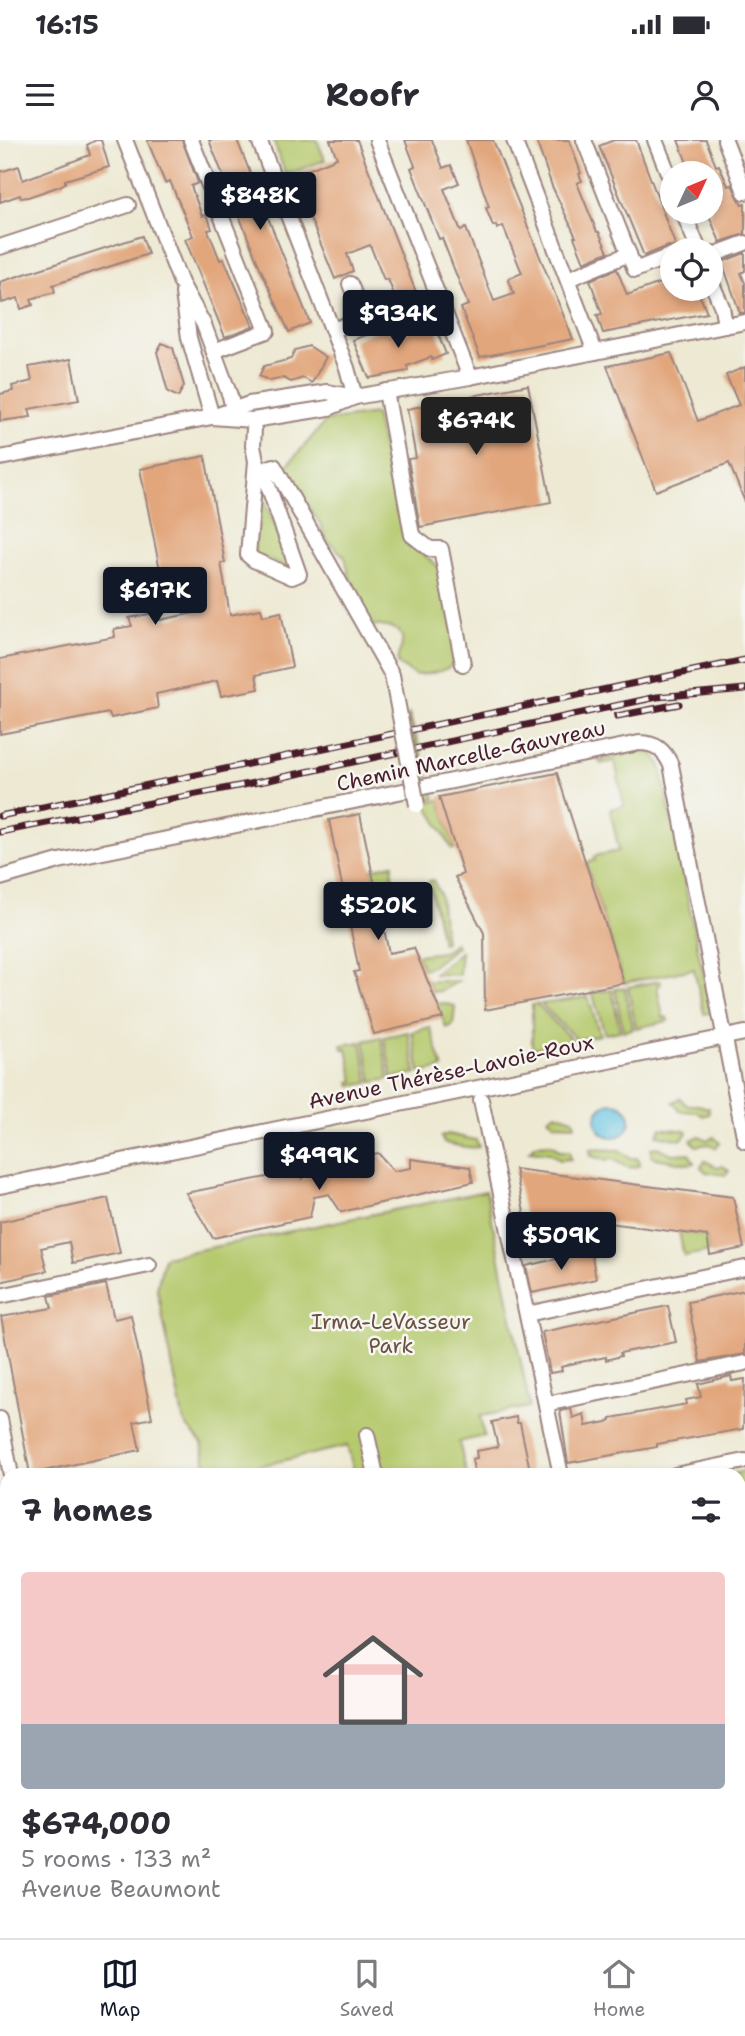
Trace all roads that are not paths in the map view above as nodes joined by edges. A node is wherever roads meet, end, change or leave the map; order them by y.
1 (125, 140) edge
2 (191, 140) edge
3 (259, 140) edge
4 (377, 140) edge
5 (514, 140) edge
6 (584, 140) edge
7 (655, 140) edge
8 (725, 140) edge
9 (663, 161) edge
10 (745, 192) edge
11 (128, 205) dead end
12 (745, 243) edge
13 (0, 247) edge
14 (723, 251) edge
15 (629, 254) junction
16 (660, 260) edge
17 (568, 279) junction
18 (181, 283) junction
19 (350, 284) dead end
20 (719, 301) edge
21 (745, 322) edge
22 (725, 326) junction
23 (333, 330) junction
24 (214, 351) junction
25 (596, 352) junction
26 (470, 377) junction
27 (386, 391) junction
28 (355, 397) junction
29 (234, 414) junction
30 (212, 417) junction
31 (254, 429) dead end
32 (0, 458) edge
33 (463, 664) dead end
34 (417, 805) dead end
35 (0, 878) edge
36 (745, 1033) edge
37 (725, 1037) junction
38 (481, 1100) dead end
39 (745, 1141) edge
40 (0, 1186) edge
41 (149, 1265) dead end
42 (745, 1268) edge
43 (0, 1296) edge
44 (527, 1314) junction
45 (745, 1363) edge
46 (546, 1404) junction
47 (0, 1419) edge
48 (367, 1435) dead end
49 (745, 1461) edge
50 (10, 1468) edge
51 (374, 1468) edge
52 (560, 1468) edge
53 (710, 1468) edge

1 - 18 street
2 - 24 street
3 - 23 street
4 - 26 street
5 - 17 street
6 - 15 street
7 - 9 street
8 - 10 street
11 - 13 street
12 - 14 street
15 - 16 street
15 - 17 street
17 - 25 street
18 - 24 street
18 - 30 street
19 - 23 street
20 - 22 street
21 - 22 street
22 - 25 street
23 - 28 street
24 - 29 street
25 - 26 street
26 - 27 street
27 - 28 street
27 - 33 street
28 - 29 street
29 - 30 street
30 - 32 street
31 - 34 street, bridge
35 - 37 street, Chemin Marcelle-Gauvreau
36 - 37 street, Avenue Thérèse-Lavoie-Roux
37 - 39 street
37 - 40 street, Avenue Thérèse-Lavoie-Roux
38 - 44 street
41 - 43 street
42 - 44 street
44 - 46 street
45 - 46 street
46 - 52 street
47 - 50 street
48 - 51 street
49 - 53 street

